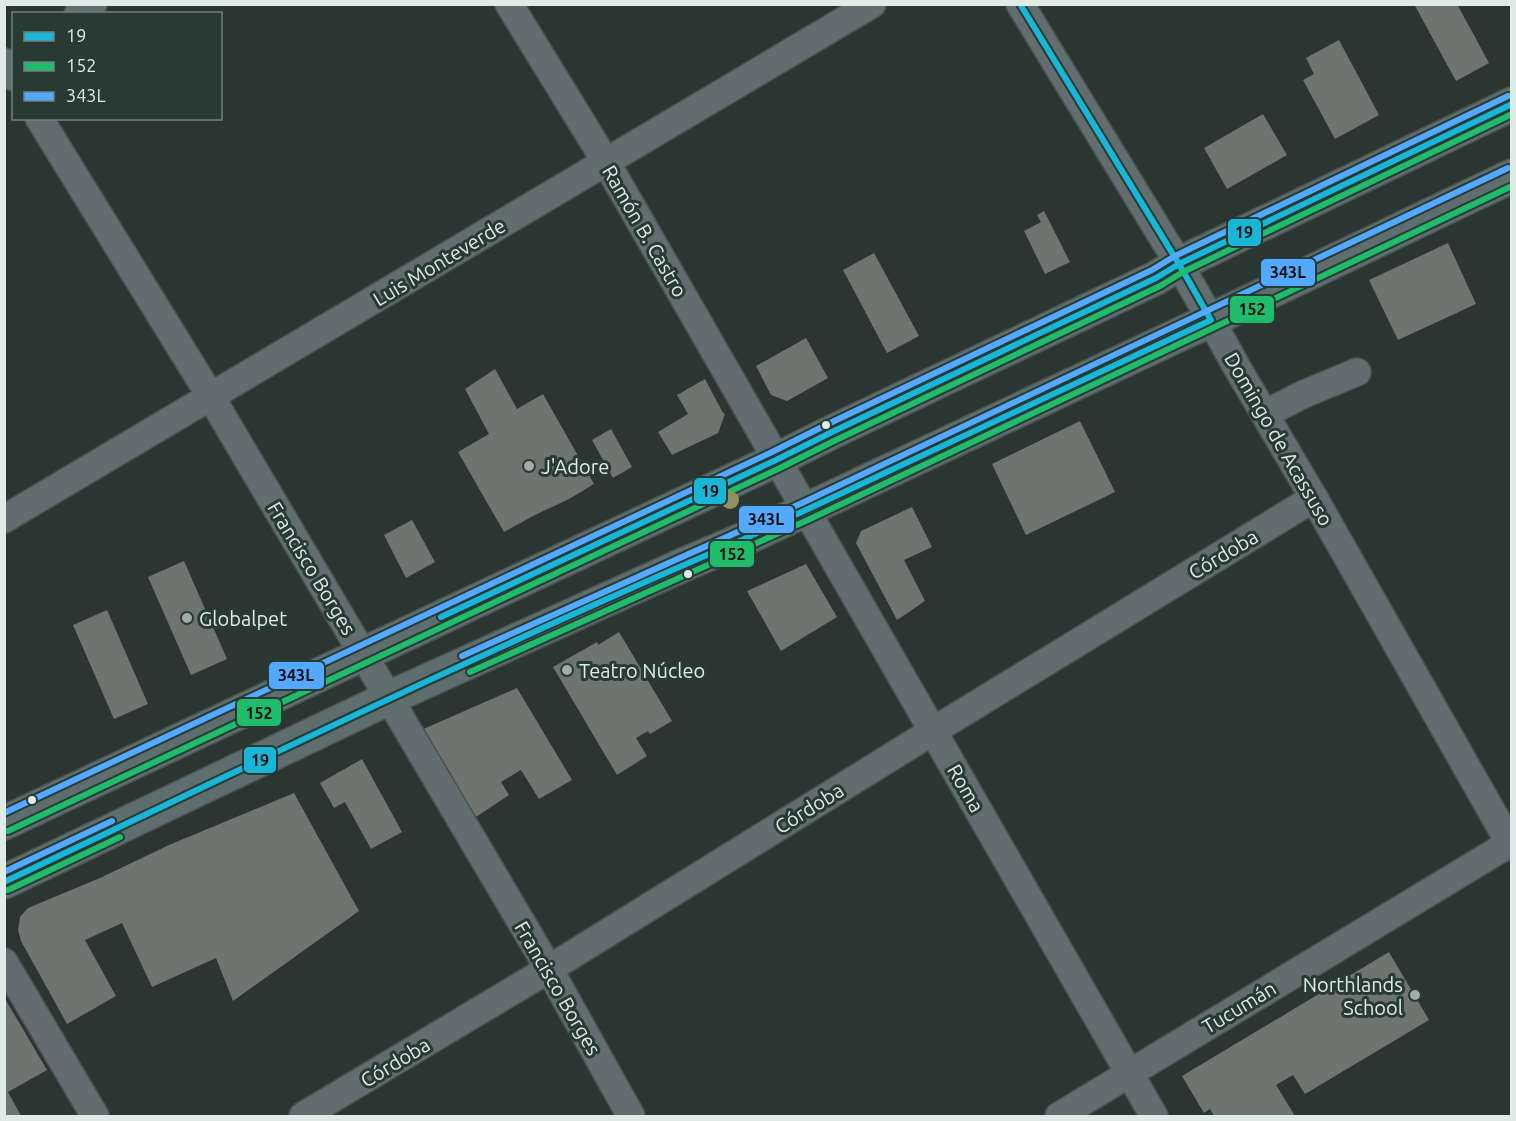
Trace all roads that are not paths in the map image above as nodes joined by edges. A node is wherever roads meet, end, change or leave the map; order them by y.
1 (509, 4) edge
2 (872, 4) edge
3 (1020, 4) edge
4 (1512, 104) edge
5 (40, 120) edge
6 (606, 162) junction
7 (1512, 176) edge
8 (1179, 264) junction
9 (1212, 320) junction
10 (1357, 372) dead end
11 (212, 397) junction
12 (1265, 414) junction
13 (776, 460) junction
14 (1314, 498) junction
15 (806, 510) junction
16 (4, 519) edge
17 (363, 654) junction
18 (389, 698) junction
19 (933, 731) junction
20 (4, 822) edge
21 (1511, 844) edge
22 (4, 882) edge
23 (4, 962) edge
24 (549, 969) junction
25 (1129, 1074) junction
26 (95, 1116) edge
27 (303, 1116) edge
28 (631, 1116) edge
29 (1059, 1116) edge
30 (1154, 1116) edge

1 - 6 street, Ramón B. Castro
2 - 6 street, Luis Monteverde
3 - 8 street, Domingo de Acassuso
4 - 8 main road
5 - 11 street, Francisco Borges
6 - 11 street, Luis Monteverde
6 - 13 street, Ramón B. Castro
7 - 9 main road
8 - 9 street, Domingo de Acassuso
8 - 13 main road
9 - 12 street, Domingo de Acassuso
9 - 15 main road
10 - 12 street
11 - 16 street, Luis Monteverde
11 - 17 street, Francisco Borges
12 - 14 street, Domingo de Acassuso
13 - 15 street, Roma
13 - 17 main road
14 - 19 street, Córdoba
14 - 21 street, Domingo de Acassuso
15 - 18 main road
15 - 19 street, Roma
17 - 18 street, Francisco Borges
17 - 20 main road
18 - 22 main road
18 - 24 street, Francisco Borges
19 - 24 street, Córdoba
19 - 25 street, Roma
21 - 25 street, Tucumán
23 - 26 street
24 - 27 street, Córdoba
24 - 28 street, Francisco Borges
25 - 29 street, Tucumán
25 - 30 street, Roma

